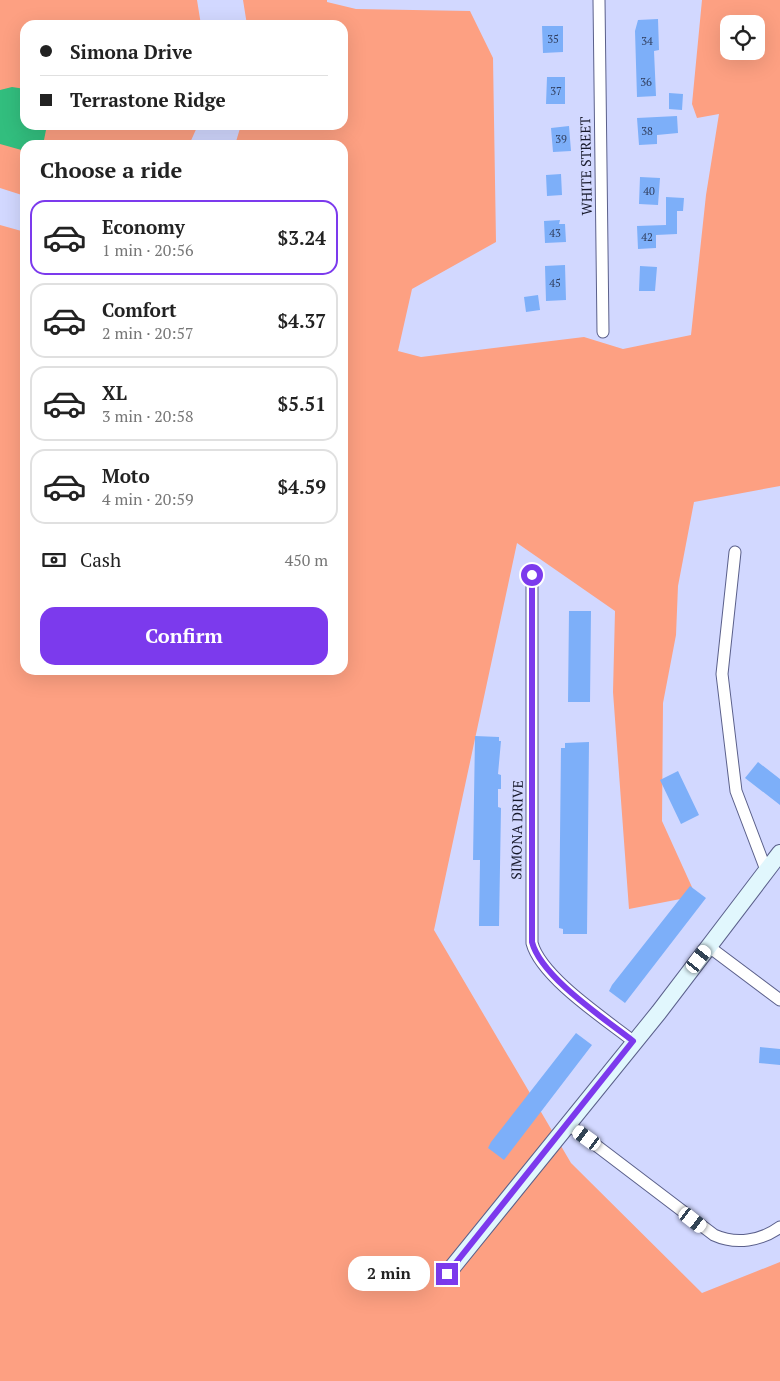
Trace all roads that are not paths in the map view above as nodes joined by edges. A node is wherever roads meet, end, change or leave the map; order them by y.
1 (599, 0) edge
2 (603, 332) dead end
3 (735, 552) dead end
4 (532, 575) dead end
5 (780, 853) edge
6 (766, 870) junction
7 (708, 946) junction
8 (780, 1000) edge
9 (633, 1041) junction
10 (568, 1124) junction
11 (780, 1227) edge
12 (447, 1274) dead end

1 - 2 street, WHITE STREET
3 - 6 street
4 - 9 street, SIMONA DRIVE
5 - 6 street
6 - 7 street
7 - 8 street
7 - 9 street
9 - 10 street
10 - 11 street
10 - 12 street

